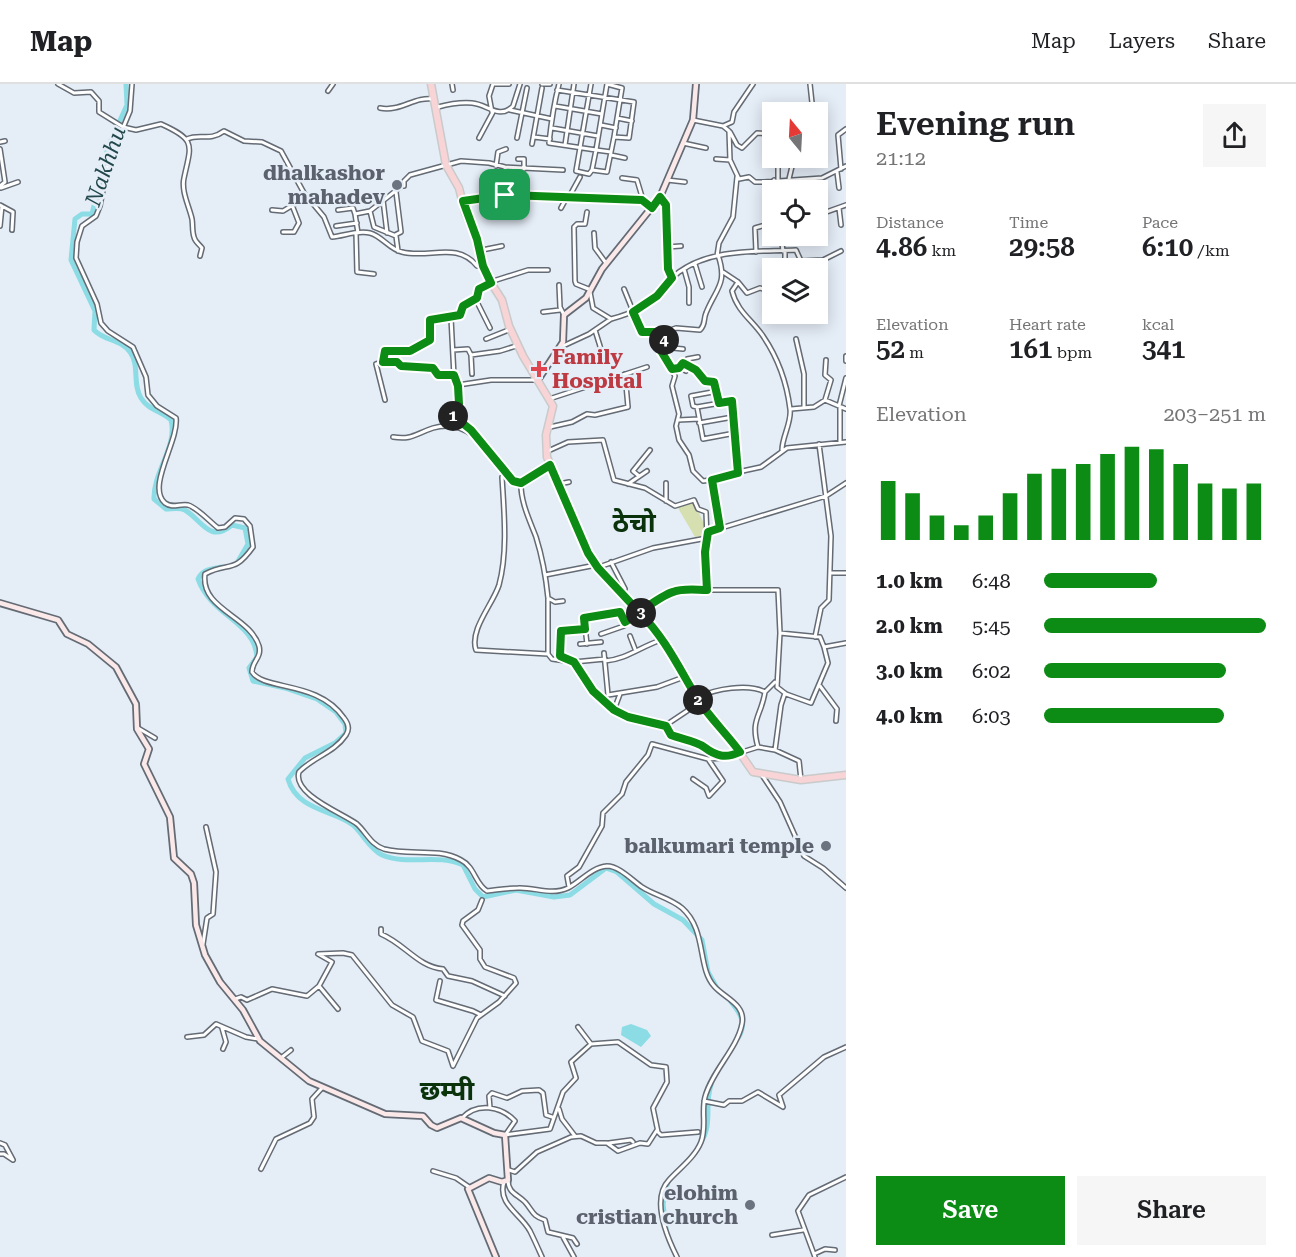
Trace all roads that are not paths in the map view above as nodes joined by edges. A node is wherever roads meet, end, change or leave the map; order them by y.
1 (58, 84) edge
2 (132, 84) edge
3 (333, 84) edge
4 (431, 84) edge
5 (452, 84) edge
6 (493, 84) edge
7 (509, 84) edge
8 (520, 84) edge
9 (550, 84) edge
10 (559, 84) edge
11 (574, 84) edge
12 (591, 84) edge
13 (607, 84) edge
14 (696, 84) edge
15 (753, 84) edge
16 (810, 84) edge
17 (542, 86) edge
18 (527, 87) dead end
19 (453, 90) dead end
20 (557, 90) junction
21 (328, 91) dead end
22 (573, 92) junction
23 (589, 95) junction
24 (605, 97) junction
25 (436, 99) junction
26 (620, 100) junction
27 (812, 102) edge
28 (555, 106) junction
29 (438, 107) junction
30 (380, 108) dead end
31 (570, 108) junction
32 (510, 110) junction
33 (586, 111) junction
34 (493, 112) junction
35 (521, 113) junction
36 (602, 114) junction
37 (537, 116) junction
38 (617, 118) junction
39 (552, 119) junction
40 (693, 120) junction
41 (632, 121) junction
42 (601, 124) junction
43 (122, 126) junction
44 (723, 126) junction
45 (552, 128) junction
46 (616, 128) junction
47 (846, 129) edge
48 (567, 130) junction
49 (729, 130) junction
50 (582, 133) junction
51 (762, 133) edge
52 (598, 136) junction
53 (534, 137) junction
54 (614, 137) junction
55 (479, 138) dead end
56 (517, 138) dead end
57 (187, 139) junction
58 (549, 139) junction
59 (5, 141) dead end
60 (0, 142) edge
61 (683, 143) junction
62 (532, 144) dead end
63 (565, 145) junction
64 (580, 147) junction
65 (706, 148) dead end
66 (0, 149) edge
67 (506, 149) dead end
68 (596, 150) junction
69 (611, 154) junction
70 (625, 158) dead end
71 (518, 159) dead end
72 (716, 159) dead end
73 (730, 160) junction
74 (446, 165) junction
75 (1, 166) edge
76 (496, 166) junction
77 (846, 166) edge
78 (506, 168) junction
79 (777, 168) edge
80 (792, 168) edge
81 (524, 169) junction
82 (841, 169) junction
83 (563, 170) dead end
84 (592, 170) junction
85 (837, 172) junction
86 (580, 177) dead end
87 (737, 177) junction
88 (622, 178) dead end
89 (789, 179) junction
90 (667, 180) junction
91 (776, 180) joint
92 (18, 182) dead end
93 (686, 182) dead end
94 (762, 182) edge
95 (0, 187) edge
96 (839, 188) dead end
97 (396, 192) junction
98 (505, 195) junction
99 (309, 196) junction
100 (568, 197) junction
101 (660, 197) junction
102 (383, 200) junction
103 (642, 200) junction
104 (463, 201) junction
105 (292, 205) junction
106 (846, 205) edge
107 (1, 206) edge
108 (561, 208) dead end
109 (652, 208) junction
110 (839, 208) junction
111 (272, 210) dead end
112 (338, 210) dead end
113 (370, 211) junction
114 (587, 212) dead end
115 (828, 212) edge
116 (355, 214) junction
117 (357, 223) junction
118 (841, 225) dead end
119 (0, 226) edge
120 (336, 226) dead end
121 (762, 226) edge
122 (12, 230) dead end
123 (283, 232) dead end
124 (357, 233) junction
125 (387, 233) junction
126 (594, 233) dead end
127 (395, 235) junction
128 (502, 246) dead end
129 (681, 246) dead end
130 (783, 246) edge
131 (667, 247) junction
132 (480, 250) junction
133 (398, 251) junction
134 (784, 251) junction
135 (841, 251) dead end
136 (756, 252) junction
137 (200, 256) dead end
138 (718, 256) junction
139 (784, 258) edge
140 (800, 258) edge
141 (827, 258) edge
142 (606, 263) junction
143 (695, 264) junction
144 (483, 266) junction
145 (684, 269) junction
146 (548, 270) dead end
147 (723, 272) junction
148 (374, 274) dead end
149 (672, 278) junction
150 (491, 282) junction
151 (738, 282) junction
152 (559, 285) dead end
153 (702, 287) dead end
154 (624, 289) dead end
155 (762, 289) edge
156 (591, 291) junction
157 (475, 298) junction
158 (689, 303) dead end
159 (543, 312) dead end
160 (633, 312) junction
161 (562, 313) junction
162 (451, 318) junction
163 (612, 319) junction
164 (490, 328) dead end
165 (511, 329) junction
166 (595, 330) junction
167 (664, 332) junction
168 (486, 339) dead end
169 (796, 339) dead end
170 (518, 345) junction
171 (663, 347) junction
172 (559, 348) junction
173 (683, 349) dead end
174 (453, 350) junction
175 (471, 355) junction
176 (846, 356) edge
177 (698, 357) dead end
178 (604, 359) dead end
179 (826, 360) dead end
180 (383, 362) junction
181 (846, 362) edge
182 (683, 363) junction
183 (647, 367) dead end
184 (680, 368) junction
185 (672, 369) junction
186 (686, 371) dead end
187 (472, 374) dead end
188 (625, 374) junction
189 (454, 375) junction
190 (846, 378) edge
191 (538, 380) junction
192 (458, 386) junction
193 (718, 391) junction
194 (549, 399) junction
195 (385, 400) dead end
196 (825, 400) junction
197 (719, 403) junction
198 (697, 407) junction
199 (840, 407) junction
200 (804, 408) junction
201 (790, 409) junction
202 (846, 409) edge
203 (734, 417) junction
204 (678, 420) junction
205 (699, 421) junction
206 (548, 427) junction
207 (735, 433) junction
208 (393, 437) dead end
209 (840, 442) junction
210 (846, 442) edge
211 (819, 444) junction
212 (650, 450) dead end
213 (782, 450) junction
214 (491, 452) junction
215 (547, 452) junction
216 (550, 465) junction
217 (647, 471) dead end
218 (738, 473) junction
219 (507, 474) junction
220 (639, 476) junction
221 (712, 480) junction
222 (569, 482) dead end
223 (521, 483) junction
224 (666, 483) dead end
225 (846, 483) edge
226 (628, 484) junction
227 (558, 485) junction
228 (826, 496) junction
229 (666, 501) junction
230 (720, 528) junction
231 (708, 532) junction
232 (707, 538) junction
233 (610, 562) junction
234 (597, 566) junction
235 (829, 573) junction
236 (846, 573) edge
237 (545, 575) junction
238 (707, 590) junction
239 (621, 593) junction
240 (548, 598) junction
241 (563, 601) dead end
242 (0, 603) edge
243 (640, 613) junction
244 (625, 623) junction
245 (585, 629) junction
246 (780, 633) junction
247 (601, 634) dead end
248 (630, 636) dead end
249 (815, 637) junction
250 (663, 639) junction
251 (601, 642) dead end
252 (846, 643) edge
253 (580, 644) dead end
254 (587, 644) junction
255 (824, 647) junction
256 (635, 649) junction
257 (604, 652) dead end
258 (548, 654) junction
259 (560, 659) junction
260 (605, 660) junction
261 (574, 662) junction
262 (685, 676) junction
263 (775, 682) junction
264 (820, 686) junction
265 (765, 692) junction
266 (785, 693) junction
267 (620, 694) junction
268 (697, 698) junction
269 (614, 710) junction
270 (836, 721) dead end
271 (666, 726) junction
272 (136, 727) junction
273 (155, 738) dead end
274 (758, 747) junction
275 (775, 750) junction
276 (736, 754) junction
277 (708, 759) junction
278 (762, 775) junction
279 (846, 775) edge
280 (693, 779) dead end
281 (801, 780) junction
282 (206, 828) dead end
283 (569, 888) junction
284 (846, 888) edge
285 (482, 900) dead end
286 (381, 929) dead end
287 (203, 944) junction
288 (440, 981) dead end
289 (319, 986) junction
290 (505, 996) junction
291 (235, 999) junction
292 (338, 1010) dead end
293 (481, 1015) junction
294 (578, 1027) dead end
295 (222, 1028) junction
296 (207, 1033) junction
297 (187, 1037) dead end
298 (209, 1038) dead end
299 (258, 1039) junction
300 (591, 1044) junction
301 (846, 1047) edge
302 (223, 1049) dead end
303 (291, 1050) dead end
304 (276, 1057) junction
305 (324, 1087) junction
306 (704, 1101) junction
307 (558, 1107) junction
308 (490, 1108) junction
309 (552, 1117) junction
310 (461, 1118) junction
311 (657, 1130) junction
312 (698, 1132) dead end
313 (505, 1135) junction
314 (575, 1137) junction
315 (0, 1143) edge
316 (608, 1143) junction
317 (629, 1146) junction
318 (0, 1154) edge
319 (261, 1169) dead end
320 (509, 1170) junction
321 (433, 1171) dead end
322 (846, 1177) edge
323 (506, 1181) junction
324 (469, 1187) junction
325 (803, 1230) junction
326 (772, 1234) dead end
327 (563, 1237) junction
328 (577, 1244) dead end
329 (835, 1250) dead end
330 (815, 1256) edge
331 (496, 1257) edge
332 (542, 1257) edge
333 (574, 1257) edge
334 (677, 1257) edge

1 - 43 street
2 - 43 street
3 - 21 street
4 - 25 main road
5 - 19 street
6 - 7 street
6 - 34 street
8 - 32 street
9 - 17 street
10 - 20 street
11 - 22 street
12 - 23 street
13 - 24 street
13 - 26 street
14 - 40 main road
15 - 44 street
16 - 27 street
17 - 37 street
18 - 35 street
20 - 22 street
20 - 28 street
22 - 23 street
22 - 31 street
23 - 24 street
23 - 33 street
24 - 26 street
24 - 36 street
25 - 29 main road
25 - 30 street
26 - 38 street
26 - 41 street
28 - 31 street
28 - 39 street
29 - 34 street
29 - 74 main road
31 - 33 street
31 - 48 street
32 - 34 street
32 - 35 street
33 - 36 street
33 - 50 street
34 - 55 street
35 - 37 street
35 - 56 street
36 - 42 street
37 - 39 street
37 - 53 street
38 - 41 street
38 - 46 street
39 - 45 street
40 - 44 street
40 - 61 main road
41 - 54 street
42 - 46 street
42 - 52 street
43 - 57 street
43 - 283 street
44 - 49 street
45 - 48 street
45 - 58 street
46 - 54 street
47 - 82 street
48 - 50 street
48 - 63 street
49 - 51 street
49 - 73 street
50 - 52 street
50 - 64 street
52 - 68 street
53 - 58 street
53 - 62 street
54 - 69 street
57 - 99 street
57 - 137 street
58 - 63 street
59 - 60 street
61 - 65 street
61 - 90 main road
63 - 64 street
64 - 68 street
64 - 84 street
66 - 75 street
67 - 76 street
68 - 69 street
68 - 84 street
69 - 70 street
69 - 84 street
71 - 81 street
72 - 73 street
73 - 87 street
74 - 76 street
74 - 97 street
74 - 104 main road
75 - 95 street
76 - 78 street
77 - 82 street
78 - 81 street
78 - 98 street
79 - 91 street
80 - 89 street
81 - 83 street
82 - 85 street
85 - 89 street
85 - 96 street
86 - 100 street
87 - 94 street
87 - 138 street
88 - 103 street
89 - 91 street
90 - 93 street
90 - 101 main road
92 - 95 street
97 - 102 street
97 - 127 street
98 - 100 street
98 - 104 street
99 - 105 street
99 - 124 street
100 - 103 street
100 - 108 street
101 - 109 main road
101 - 131 street
102 - 113 street
102 - 125 street
103 - 109 street
104 - 132 main road
105 - 111 street
105 - 123 street
106 - 110 street
107 - 119 street
107 - 122 street
109 - 142 main road
110 - 115 street
110 - 118 street
112 - 116 street
113 - 116 street
113 - 125 street
114 - 156 street
116 - 117 street
117 - 120 street
117 - 124 street
121 - 136 street
124 - 133 street
124 - 148 street
125 - 127 street
126 - 142 street
127 - 133 street
128 - 132 street
129 - 131 street
130 - 134 street
131 - 149 street
132 - 144 main road
133 - 144 street
134 - 136 street
134 - 139 street
134 - 140 street
135 - 141 street
136 - 138 street
138 - 143 street
138 - 147 street
142 - 156 main road
143 - 145 street
143 - 153 street
144 - 150 main road
145 - 149 street
145 - 158 street
146 - 150 street
147 - 151 street
147 - 167 street
149 - 160 street
150 - 157 street
150 - 165 main road
151 - 155 street
151 - 201 street
152 - 161 street
154 - 160 street
156 - 161 main road
156 - 163 street
157 - 162 street
157 - 164 street
159 - 161 street
160 - 163 street
160 - 167 street
161 - 172 main road
162 - 174 street
162 - 180 street
163 - 166 street
165 - 168 street
165 - 170 main road
166 - 172 street
166 - 178 street
167 - 171 street
169 - 200 street
170 - 175 street
170 - 191 main road
171 - 173 street
171 - 185 street
172 - 191 main road
174 - 175 street
174 - 189 street
175 - 187 street
176 - 181 street
177 - 182 street
179 - 196 street
180 - 189 street
180 - 195 street
182 - 184 street
182 - 193 street
183 - 188 street
184 - 185 street
184 - 186 street
185 - 204 street
188 - 194 street
188 - 206 street
189 - 192 street
190 - 199 street
191 - 192 street
191 - 194 main road
192 - 214 street
193 - 197 street
193 - 198 street
194 - 206 main road
196 - 199 street
196 - 200 street
197 - 198 street
197 - 203 street
198 - 205 street
199 - 202 street
199 - 209 street
200 - 201 street
201 - 213 street
203 - 205 street
203 - 207 street
204 - 205 street
204 - 221 street
205 - 207 street
206 - 215 main road
207 - 218 street
208 - 214 street
209 - 210 street
209 - 211 street
211 - 213 street
211 - 228 street
212 - 220 street
213 - 218 street
214 - 219 street
215 - 216 main road
215 - 226 street
216 - 223 street
216 - 227 main road
217 - 220 street
218 - 221 street
219 - 223 street
219 - 258 street
220 - 226 street
221 - 230 street
222 - 227 street
223 - 237 street
224 - 229 street
225 - 228 street
226 - 229 street
227 - 234 main road
228 - 230 street
228 - 235 street
229 - 231 street
230 - 231 street
231 - 232 street
232 - 233 street
232 - 238 street
233 - 234 street
233 - 239 street
234 - 237 street
234 - 239 main road
235 - 236 street
235 - 249 street
237 - 240 street
238 - 243 street
238 - 246 street
239 - 243 main road
240 - 241 street
240 - 258 street
242 - 272 main road
243 - 244 street
243 - 250 main road
244 - 245 street
244 - 247 street
245 - 254 street
245 - 259 street
246 - 249 street
246 - 263 street
248 - 256 street
249 - 255 street
250 - 256 street
250 - 262 main road
251 - 254 street
252 - 255 street
253 - 254 street
255 - 264 street
256 - 260 street
257 - 260 street
258 - 259 street
259 - 261 street
260 - 261 street
260 - 267 street
261 - 269 street
262 - 267 street
262 - 268 main road
263 - 265 street
263 - 266 street
264 - 266 street
264 - 270 street
265 - 268 street
265 - 274 street
266 - 275 street
267 - 269 street
268 - 271 street
268 - 276 main road
269 - 271 street
271 - 276 street
272 - 273 street
272 - 287 main road
274 - 275 street
274 - 276 street
275 - 281 street
276 - 277 street
276 - 278 main road
277 - 280 street
277 - 283 street
278 - 281 main road
278 - 284 street
279 - 281 main road
282 - 287 street
283 - 306 street
285 - 290 street
286 - 290 street
287 - 291 main road
288 - 293 street
289 - 291 street
289 - 292 street
289 - 293 street
290 - 293 street
291 - 299 main road
294 - 300 street
295 - 296 street
295 - 299 street
295 - 302 street
296 - 297 street
296 - 298 street
299 - 304 main road
300 - 307 street
300 - 311 street
301 - 306 street
303 - 304 street
304 - 305 main road
305 - 310 main road
305 - 319 street
306 - 334 street
307 - 309 street
307 - 314 street
308 - 309 street
308 - 310 street
308 - 313 street
309 - 313 street
310 - 313 main road
311 - 312 street
311 - 317 street
313 - 320 main road
314 - 316 street
314 - 320 street
315 - 318 street
316 - 317 street
316 - 317 street
320 - 323 main road
321 - 324 street
322 - 325 street
323 - 324 main road
323 - 327 street
323 - 332 street
324 - 331 main road
325 - 326 street
325 - 330 street
327 - 328 street
327 - 333 street
329 - 330 street

